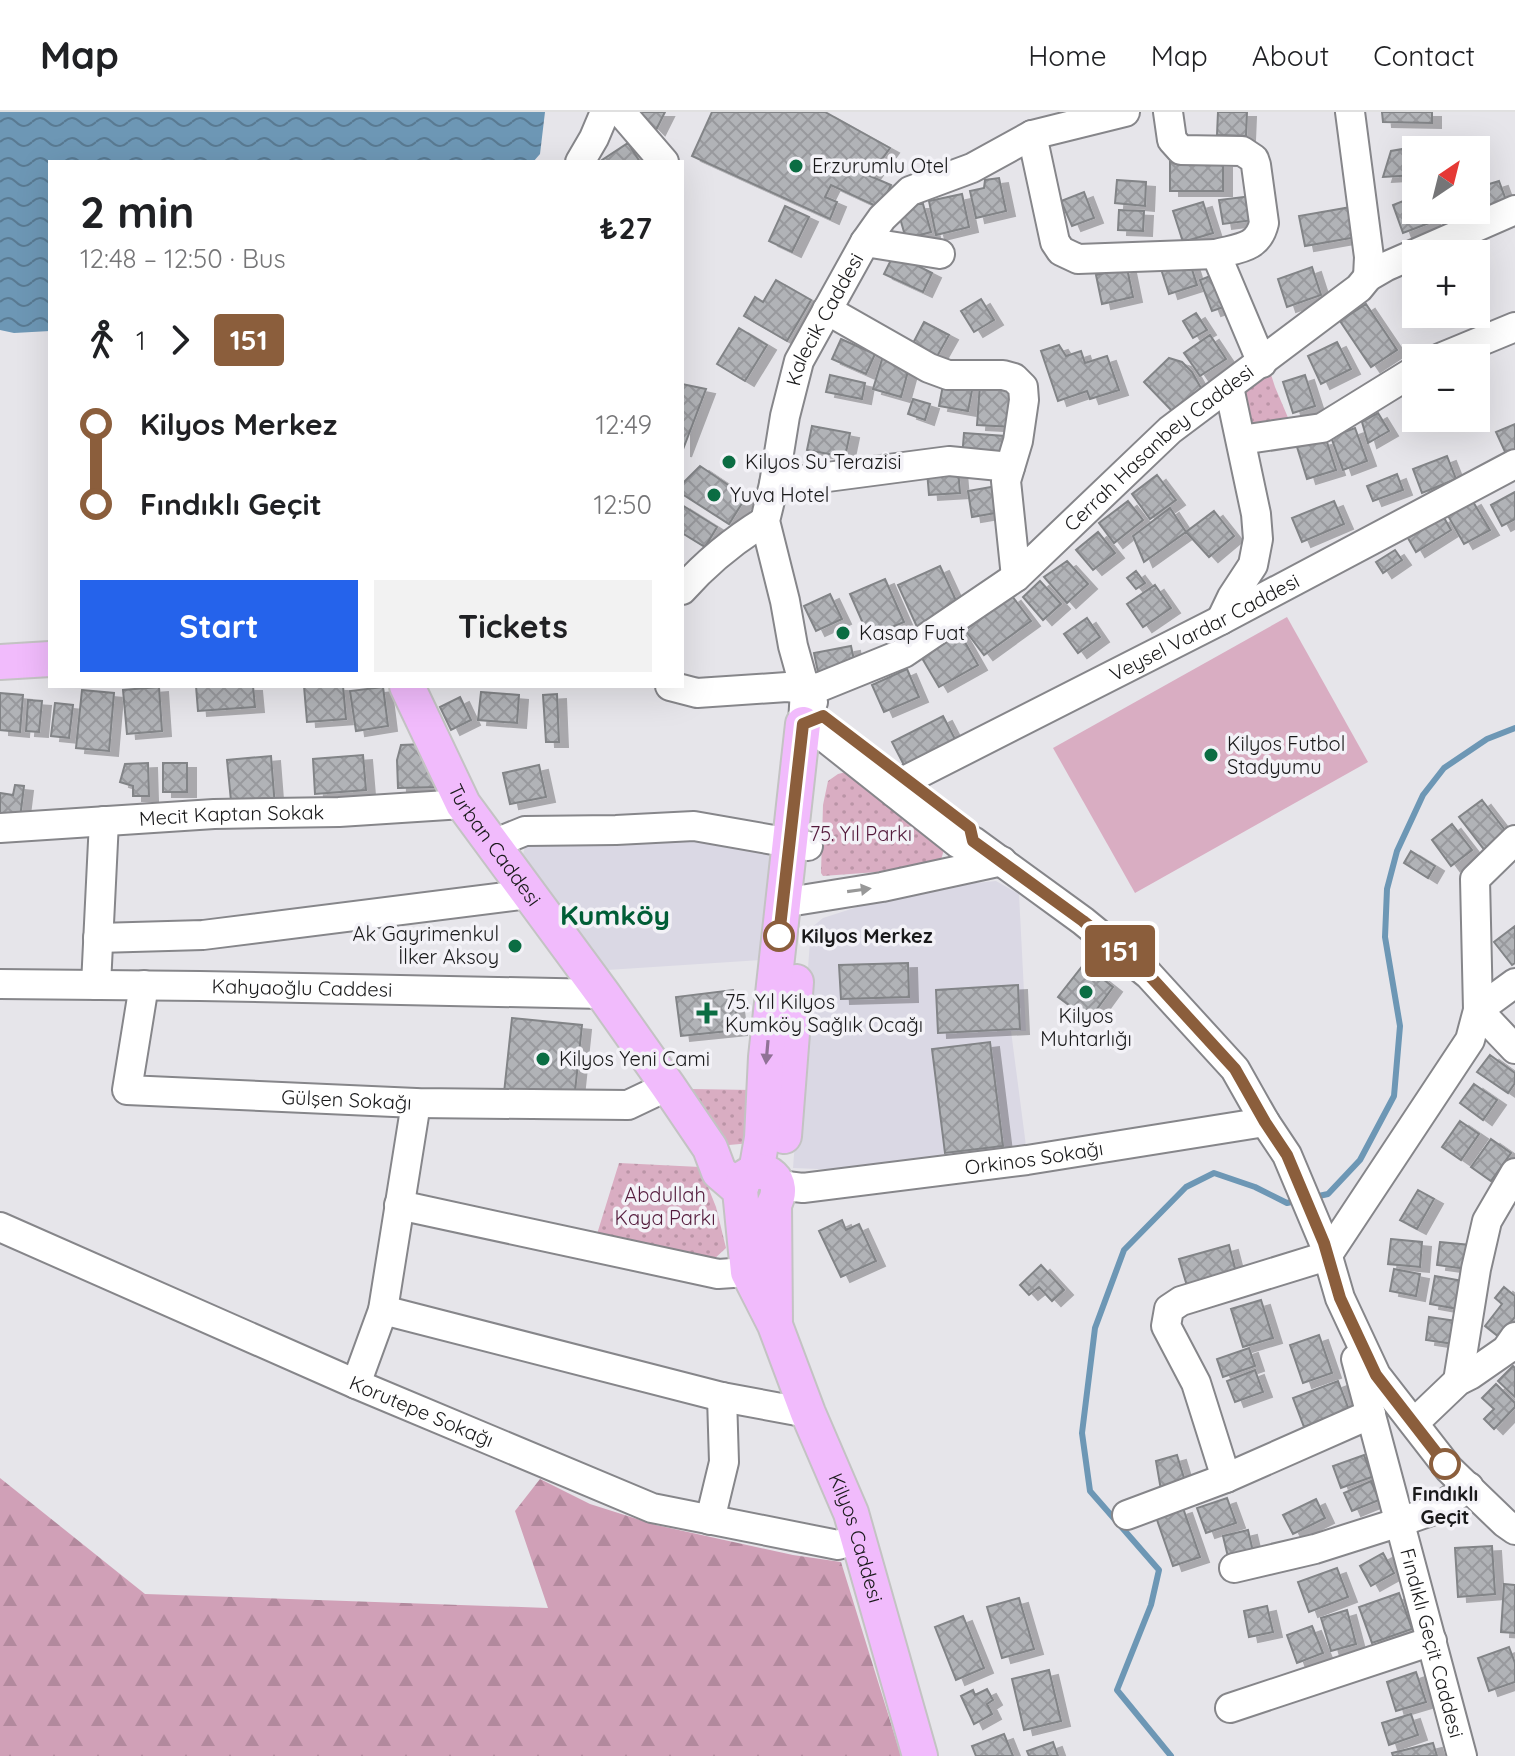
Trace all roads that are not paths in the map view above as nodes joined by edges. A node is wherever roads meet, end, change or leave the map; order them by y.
1 (605, 112) edge
2 (621, 112) edge
3 (1125, 112) edge
4 (1168, 112) edge
5 (1350, 112) edge
6 (1032, 135) junction
7 (581, 160) edge
8 (662, 160) edge
9 (1515, 210) edge
10 (865, 242) junction
11 (940, 254) dead end
12 (1216, 254) junction
13 (1368, 277) junction
14 (827, 310) junction
15 (1515, 327) edge
16 (1474, 344) edge
17 (1262, 363) junction
18 (1402, 379) edge
19 (1229, 387) junction
20 (1241, 440) junction
21 (1515, 464) edge
22 (1010, 467) junction
23 (774, 484) junction
24 (765, 521) junction
25 (1016, 577) junction
26 (684, 588) edge
27 (1221, 620) junction
28 (48, 659) edge
29 (0, 662) edge
30 (408, 688) edge
31 (678, 688) edge
32 (805, 689) junction
33 (815, 724) junction
34 (902, 786) junction
35 (463, 804) junction
36 (104, 821) junction
37 (0, 828) edge
38 (1515, 840) edge
39 (493, 844) junction
40 (798, 844) junction
41 (1002, 861) junction
42 (529, 894) junction
43 (792, 901) junction
44 (98, 938) junction
45 (1515, 983) edge
46 (0, 984) edge
47 (96, 985) junction
48 (144, 985) junction
49 (603, 994) junction
50 (1478, 1010) junction
51 (1515, 1049) edge
52 (668, 1086) junction
53 (416, 1103) junction
54 (1265, 1122) junction
55 (1515, 1173) edge
56 (765, 1188) junction
57 (399, 1205) junction
58 (0, 1227) edge
59 (1321, 1249) junction
60 (748, 1272) junction
61 (1340, 1298) junction
62 (383, 1310) junction
63 (775, 1325) junction
64 (1515, 1337) edge
65 (1458, 1381) junction
66 (356, 1384) junction
67 (722, 1397) junction
68 (808, 1413) junction
69 (1371, 1414) junction
70 (1414, 1423) junction
71 (1226, 1478) junction
72 (1469, 1487) junction
73 (1127, 1515) dead end
74 (710, 1520) junction
75 (1400, 1522) junction
76 (1515, 1530) edge
77 (858, 1538) junction
78 (1234, 1568) dead end
79 (1432, 1641) junction
80 (1230, 1708) dead end
81 (920, 1756) edge
82 (1462, 1756) edge

1 - 7 street
2 - 8 street
3 - 6 street, Kalecik Caddesi
4 - 12 street
5 - 13 street
6 - 10 street, Kalecik Caddesi
6 - 12 street
9 - 13 street, Cerrah Hasanbey Caddesi
10 - 11 street
10 - 14 street, Kalecik Caddesi
12 - 17 street
13 - 17 street, Cerrah Hasanbey Caddesi
14 - 22 street
14 - 23 street, Kalecik Caddesi
15 - 16 street
17 - 19 street, Cerrah Hasanbey Caddesi
18 - 20 street
19 - 20 street
19 - 25 street, Cerrah Hasanbey Caddesi
20 - 27 street
21 - 27 street, Veysel Vardar Caddesi
22 - 23 street
22 - 25 street
23 - 24 street, Kalecik Caddesi
24 - 26 street
24 - 32 street, Kalecik Caddesi
25 - 32 street, Cerrah Hasanbey Caddesi
27 - 34 street, Veysel Vardar Caddesi
28 - 29 main road
30 - 35 main road, Turban Caddesi
31 - 32 street, Cerrah Hasanbey Caddesi
32 - 33 street, Kalecik Caddesi
33 - 34 street
33 - 40 main road, Kalecik Caddesi
34 - 41 street
35 - 36 street, Mecit Kaptan Sokak
35 - 39 main road, Turban Caddesi
36 - 37 street, Mecit Kaptan Sokak
36 - 44 street
38 - 50 street
39 - 40 street
39 - 42 main road, Turban Caddesi
40 - 43 main road, Kalecik Caddesi
43 -> 41 street
41 - 54 street
42 - 44 street
42 - 49 main road, Turban Caddesi
43 - 56 main road, Kalecik Caddesi
44 - 47 street
45 - 50 street
46 - 47 street, Kahyaoğlu Caddesi
47 - 48 street, Kahyaoğlu Caddesi
48 - 49 street, Kahyaoğlu Caddesi
48 - 53 street, Gülşen Sokağı
49 - 52 main road, Turban Caddesi
50 - 51 street
50 - 59 street
52 - 53 street, Gülşen Sokağı
52 - 56 main road, Turban Caddesi
53 - 57 street
54 - 56 street, Orkinos Sokağı
54 - 59 street
55 - 65 street
56 - 60 main road
56 - 63 main road
57 - 60 street
57 - 62 street
58 - 66 street, Korutepe Sokağı
59 - 61 street
59 - 71 street
60 - 63 main road
61 - 69 street, Fındıklı Geçit Caddesi
61 - 70 street
62 - 66 street
62 - 67 street
63 - 68 main road, Kilyos Caddesi
64 - 65 street
65 - 70 street
66 - 74 street, Korutepe Sokağı
67 - 68 street
67 - 74 street
68 - 77 main road, Kilyos Caddesi
69 - 71 street
69 - 75 street, Fındıklı Geçit Caddesi
70 - 72 street
71 - 73 street
72 - 75 street
72 - 76 street
74 - 77 street, Korutepe Sokağı
75 - 78 street
75 - 79 street, Fındıklı Geçit Caddesi
77 - 81 main road, Kilyos Caddesi
79 - 80 street
79 - 82 street, Fındıklı Geçit Caddesi

